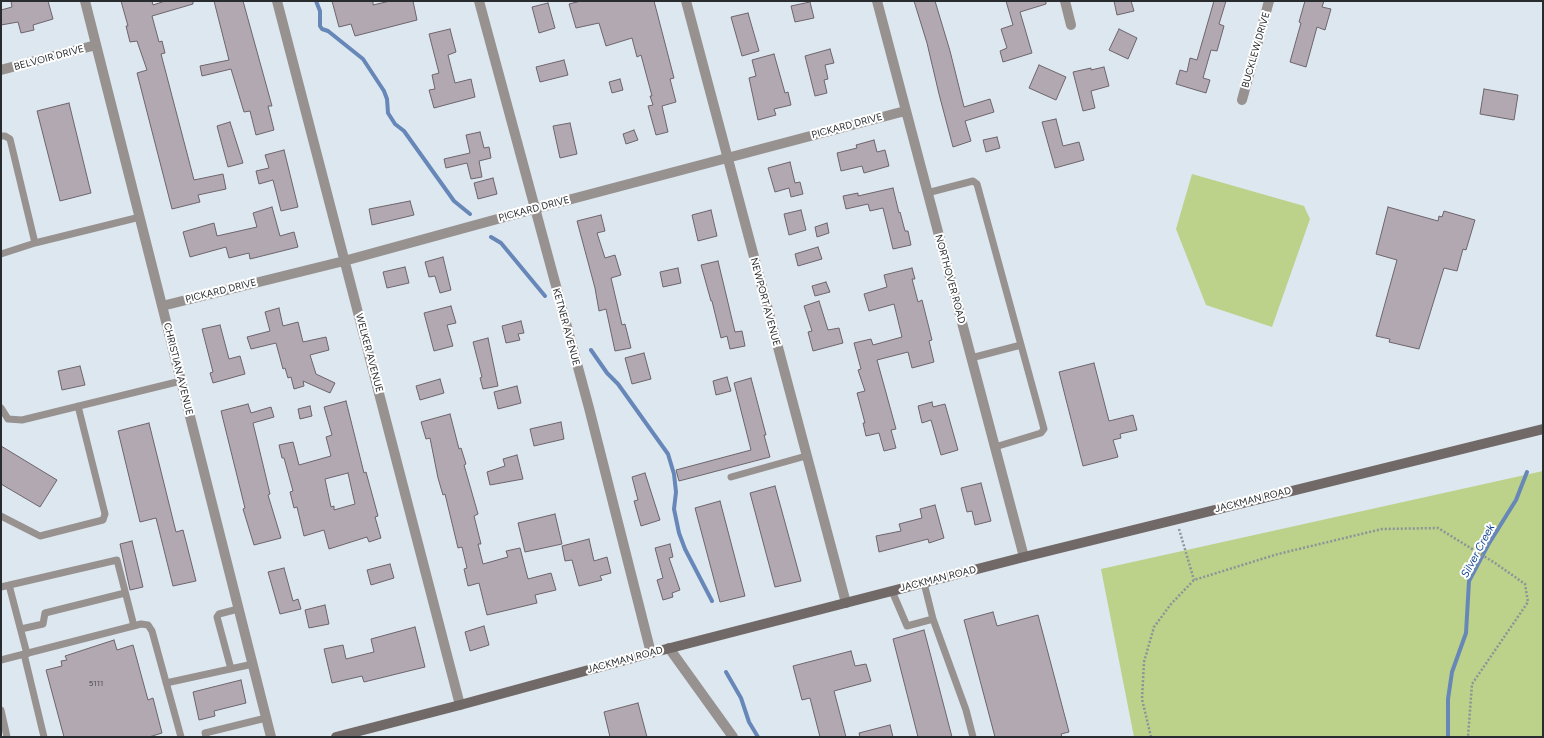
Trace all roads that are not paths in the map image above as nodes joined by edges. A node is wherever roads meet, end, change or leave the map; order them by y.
1 (86, 1) edge
2 (277, 1) edge
3 (479, 1) edge
4 (686, 1) edge
5 (877, 1) edge
6 (1065, 1) edge
7 (1269, 1) edge
8 (1071, 25) dead end
9 (96, 45) junction
10 (1, 70) edge
11 (1242, 100) dead end
12 (905, 111) junction
13 (1, 136) edge
14 (726, 158) junction
15 (927, 193) junction
16 (534, 208) junction
17 (140, 217) junction
18 (35, 243) junction
19 (1, 254) edge
20 (344, 261) junction
21 (162, 306) junction
22 (1021, 345) junction
23 (971, 358) junction
24 (181, 381) junction
25 (78, 406) junction
26 (1, 408) edge
27 (1543, 428) edge
28 (995, 447) junction
29 (806, 456) junction
30 (731, 477) dead end
31 (1, 516) edge
32 (1024, 557) junction
33 (924, 583) junction
34 (10, 585) junction
35 (1, 587) edge
36 (892, 591) junction
37 (125, 592) junction
38 (846, 603) junction
39 (238, 609) junction
40 (933, 619) junction
41 (134, 626) junction
42 (20, 630) junction
43 (669, 648) junction
44 (651, 653) junction
45 (25, 654) junction
46 (1, 660) edge
47 (253, 664) junction
48 (231, 669) junction
49 (166, 682) junction
50 (460, 705) junction
51 (1, 710) edge
52 (266, 718) junction
53 (362, 734) edge
54 (8, 737) edge
55 (44, 737) edge
56 (181, 737) edge
57 (206, 737) edge
58 (272, 737) edge
59 (336, 737) edge
60 (733, 737) edge
61 (974, 737) edge

1 - 9 street, CHRISTIAN AVENUE
2 - 20 street, WELKER AVENUE
3 - 16 street, KETNER AVENUE
4 - 14 street, NEWPORT AVENUE
5 - 12 street, NORTHOVER ROAD
6 - 8 street
7 - 11 street, BUCKLEW DRIVE
9 - 10 street, BELVOIR DRIVE
9 - 17 street, CHRISTIAN AVENUE
12 - 14 street, PICKARD DRIVE
12 - 15 street, NORTHOVER ROAD
13 - 18 lane
14 - 16 street, PICKARD DRIVE
14 - 29 street, NEWPORT AVENUE
15 - 22 lane
15 - 23 street, NORTHOVER ROAD
16 - 20 street, PICKARD DRIVE
16 - 44 street, KETNER AVENUE
17 - 18 lane
17 - 21 street, CHRISTIAN AVENUE
18 - 19 lane
20 - 21 street, PICKARD DRIVE
20 - 50 street, WELKER AVENUE
21 - 24 street, CHRISTIAN AVENUE
22 - 23 lane
22 - 28 lane
23 - 28 street, NORTHOVER ROAD
24 - 25 lane
24 - 39 street, CHRISTIAN AVENUE
25 - 26 lane
25 - 31 lane
27 - 32 main road, JACKMAN ROAD
28 - 32 street, NORTHOVER ROAD
29 - 30 lane
29 - 38 street, NEWPORT AVENUE
32 - 33 main road, JACKMAN ROAD
33 - 36 main road, JACKMAN ROAD
33 - 40 lane
34 - 35 lane
34 - 37 lane
34 - 42 lane
36 - 38 main road, JACKMAN ROAD
36 - 40 lane
37 - 41 lane
37 - 42 lane
38 - 43 main road, JACKMAN ROAD
39 - 47 street, CHRISTIAN AVENUE
39 - 48 lane
40 - 61 lane
41 - 45 lane
41 - 49 lane
42 - 45 lane
43 - 44 main road, JACKMAN ROAD
43 - 60 street
44 - 50 main road, JACKMAN ROAD
45 - 46 lane
45 - 55 lane
47 - 48 lane
47 - 52 street, CHRISTIAN AVENUE
48 - 49 lane
49 - 56 lane
50 - 53 main road, JACKMAN ROAD
51 - 54 lane
52 - 57 lane
52 - 58 street, CHRISTIAN AVENUE
53 - 59 main road, JACKMAN ROAD

